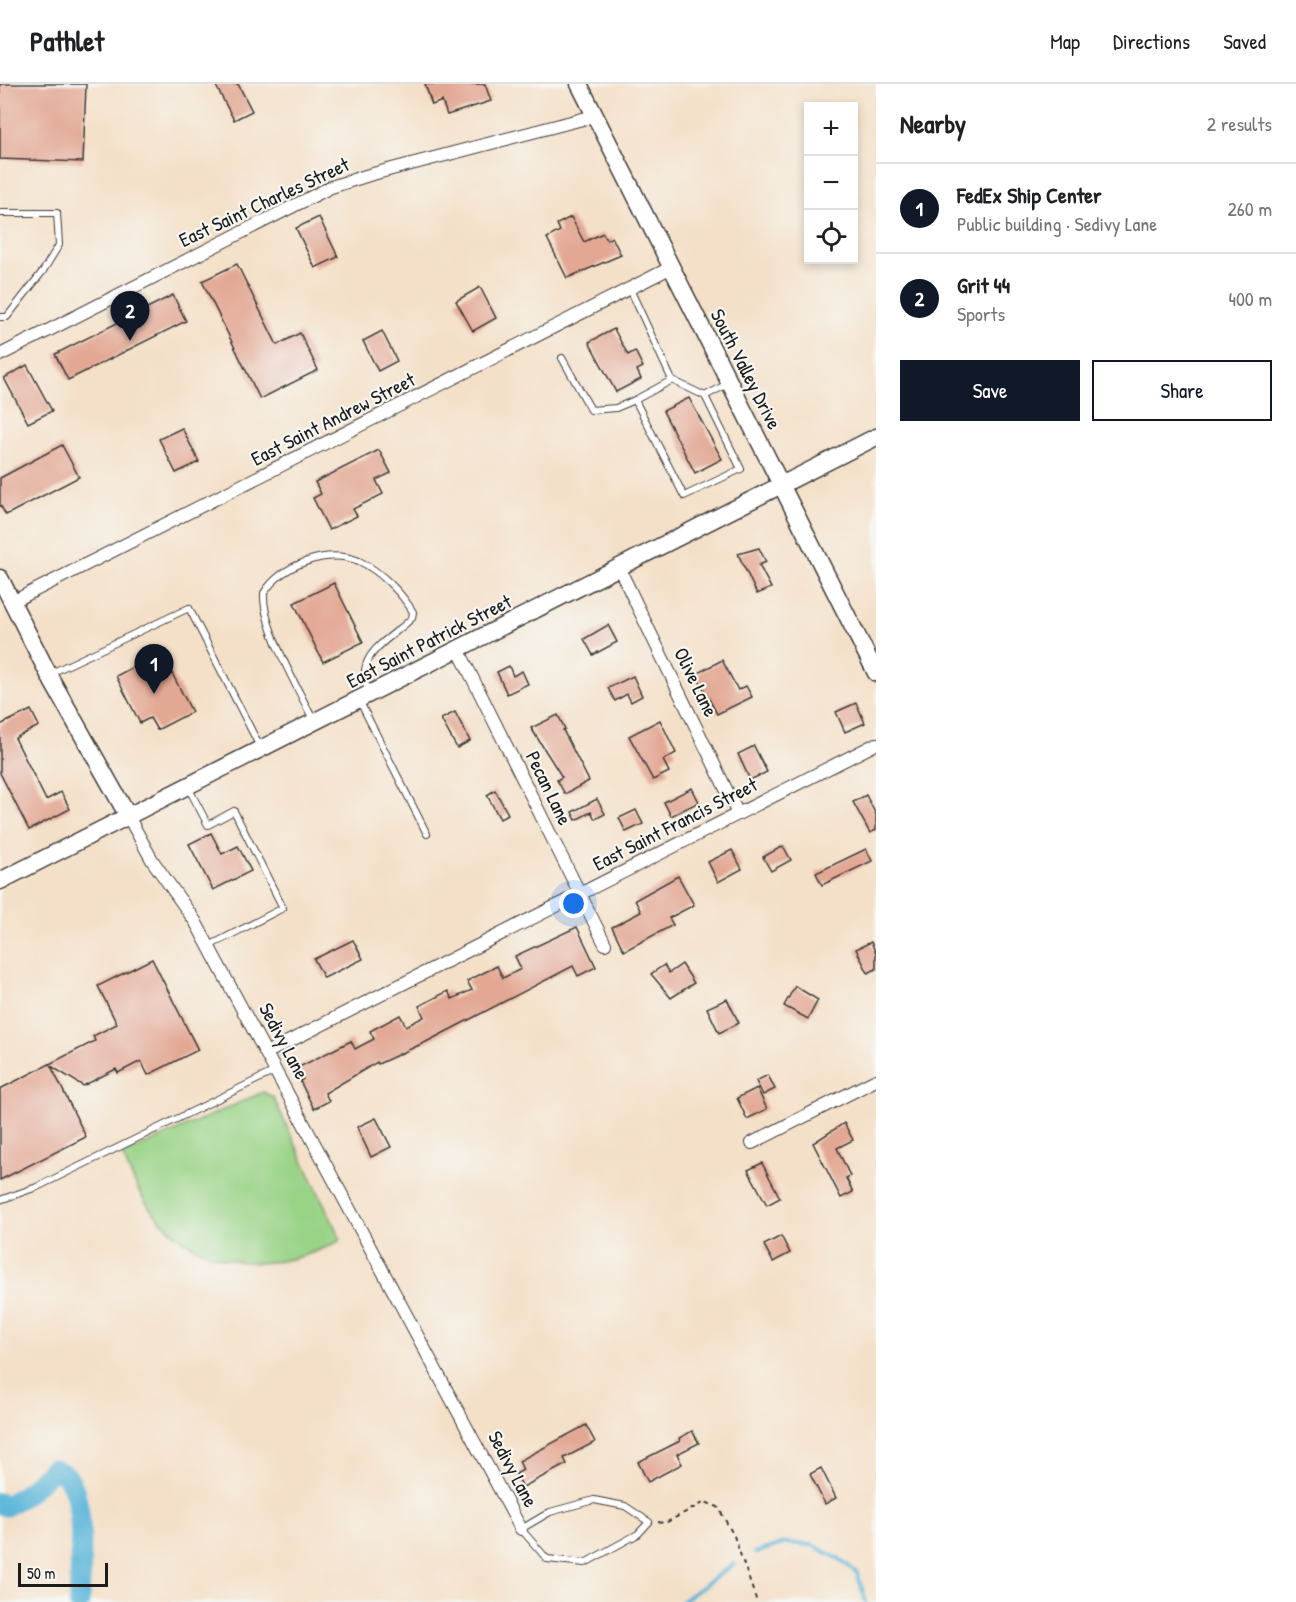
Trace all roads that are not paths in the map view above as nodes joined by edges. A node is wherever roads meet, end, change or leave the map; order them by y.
1 (579, 84) edge
2 (594, 116) junction
3 (0, 213) edge
4 (670, 268) junction
5 (630, 289) junction
6 (0, 317) edge
7 (0, 355) edge
8 (562, 358) dead end
9 (672, 380) junction
10 (730, 383) junction
11 (705, 396) junction
12 (635, 400) junction
13 (876, 436) edge
14 (783, 485) junction
15 (618, 568) junction
16 (0, 578) edge
17 (12, 602) junction
18 (458, 649) junction
19 (49, 674) junction
20 (876, 674) edge
21 (365, 697) junction
22 (315, 722) junction
23 (876, 744) edge
24 (261, 749) junction
25 (187, 786) junction
26 (738, 814) junction
27 (128, 816) junction
28 (427, 834) dead end
29 (0, 881) edge
30 (580, 894) junction
31 (605, 944) dead end
32 (209, 946) junction
33 (266, 1053) junction
34 (276, 1070) junction
35 (876, 1080) edge
36 (752, 1143) dead end
37 (0, 1200) edge
38 (521, 1529) junction

1 - 2 main road, South Valley Drive
2 - 4 main road, South Valley Drive
2 - 7 street, East Saint Charles Street
3 - 6 lane
4 - 5 street, East Saint Andrew Street
4 - 10 main road, South Valley Drive
5 - 9 lane
5 - 17 street, East Saint Andrew Street
8 - 12 lane
9 - 11 lane
9 - 12 lane
10 - 11 lane
10 - 14 main road, South Valley Drive
11 - 12 lane
13 - 14 main road, East Saint Patrick Street
14 - 15 main road, East Saint Patrick Street
14 - 20 main road, South Valley Drive
15 - 18 main road, East Saint Patrick Street
15 - 26 street, Olive Lane
16 - 17 main road, Sedivy Lane
17 - 19 main road, Sedivy Lane
18 - 21 main road, East Saint Patrick Street
18 - 30 street, Pecan Lane
19 - 24 lane
19 - 27 main road, Sedivy Lane
21 - 22 main road, East Saint Patrick Street
21 - 22 lane
21 - 28 lane
22 - 24 main road, East Saint Patrick Street
23 - 26 street, East Saint Francis Street
24 - 25 main road, East Saint Patrick Street
25 - 27 main road, East Saint Patrick Street
25 - 32 lane
26 - 30 street, East Saint Francis Street
27 - 29 main road, East Saint Patrick Street
27 - 32 street, Sedivy Lane
30 - 31 street, Pecan Lane
30 - 33 street, East Saint Francis Street
32 - 33 street, Sedivy Lane
33 - 34 street, Sedivy Lane
34 - 37 lane
34 - 38 street, Sedivy Lane
35 - 36 street
38 - 38 lane, Sedivy Lane

